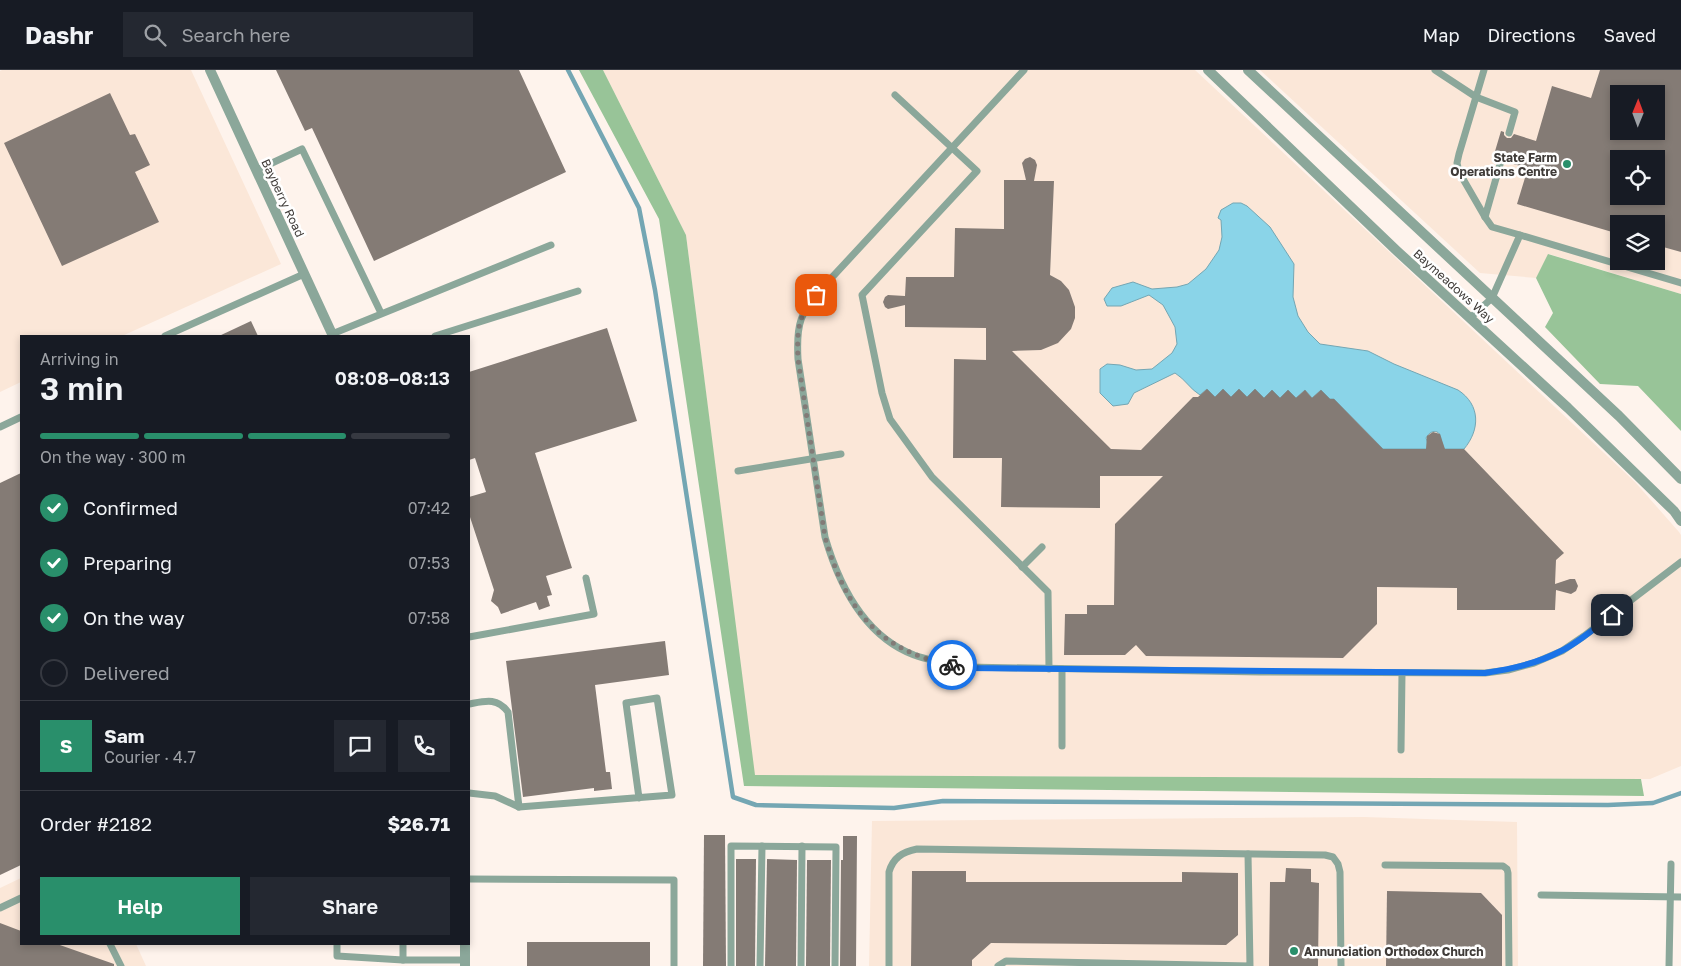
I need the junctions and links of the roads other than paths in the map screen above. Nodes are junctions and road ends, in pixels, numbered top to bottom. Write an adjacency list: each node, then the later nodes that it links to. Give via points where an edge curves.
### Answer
1 (210, 70): 12 (street, Bayberry Road)
2 (1024, 70): 10 (lane)
3 (1208, 70): 21 (street, Baymeadows Way)
4 (1248, 70): 19 (street, Baymeadows Way)
5 (1435, 70): 8 (lane)
6 (1484, 70): 8 (lane)
7 (895, 95): 10 (lane)
8 (1476, 97): 9 (lane, via 1515,112); 13 (lane, via 1457,163)
9 (1510, 133)
10 (951, 147): 28 (lane, via 813,298 800,319 798,359); 34 (lane, via 977,170 862,295 890,419 932,478)
11 (1502, 161): 13 (lane)
12 (257, 170): 16 (street, Bayberry Road); 20 (lane, via 302,149)
13 (1485, 217): 14 (lane, via 1492,227)
14 (1520, 235): 17 (lane); 19 (lane)
15 (551, 245): 20 (lane)
16 (304, 274): 22 (lane); 23 (street, Bayberry Road)
17 (1681, 283)
18 (578, 291): 24 (lane)
19 (1492, 298): 21 (lane); 30 (street, Baymeadows Way, via 1619,416)
20 (381, 312): 23 (lane)
21 (1470, 318): 31 (street, Baymeadows Way)
22 (167, 335)
23 (333, 335)
24 (438, 335)
25 (20, 417): 26 (lane)
26 (0, 427)
27 (841, 454): 28 (lane)
28 (813, 458): 29 (lane); 37 (lane, via 832,562 842,586 872,626 905,650 937,662 966,668)
29 (738, 471)
30 (1681, 479)
31 (1680, 517)
32 (1042, 547): 34 (lane)
33 (1681, 562): 39 (lane, via 1584,636 1562,651 1534,663 1485,673)
34 (1022, 567): 37 (lane, via 1048,592)
35 (586, 578): 36 (lane, via 594,614)
36 (470, 637)
37 (1049, 669): 38 (lane)
38 (1062, 669): 39 (lane); 41 (lane)
39 (1402, 673): 42 (lane)
40 (470, 704): 45 (lane, via 488,700 503,705 508,712)
41 (1062, 746)
42 (1400, 750)
43 (470, 794): 45 (lane, via 495,796)
44 (638, 798): 44 (lane, via 626,703 657,698 672,795); 45 (lane)
45 (519, 807)
46 (762, 846): 47 (lane); 66 (lane, via 731,846); 67 (lane)
47 (802, 846): 68 (lane); 69 (lane, via 836,847)
48 (1248, 854): 63 (lane, via 1250,966); 70 (lane, via 917,849 907,852 899,855 889,872); 72 (lane, via 1325,855 1338,864)
49 (1671, 864): 53 (lane)
50 (1385, 865): 73 (lane, via 1503,866 1507,869)
51 (470, 879): 65 (lane, via 674,880)
52 (1541, 895): 53 (lane)
53 (1669, 896): 54 (lane); 74 (lane)
54 (1681, 896)
55 (20, 898): 56 (lane)
56 (0, 908)
57 (110, 945): 64 (lane)
58 (337, 945): 61 (lane, via 337,956)
59 (403, 945): 61 (lane)
60 (465, 945): 62 (street)
61 (403, 960): 62 (lane)
62 (465, 963)
63 (1039, 964): 71 (lane, via 1006,961)
64 (121, 966)
65 (674, 966)
66 (731, 966)
67 (760, 966)
68 (801, 966)
69 (836, 966)
70 (889, 966)
71 (998, 966)
72 (1341, 966)
73 (1509, 966)
74 (1669, 966)

